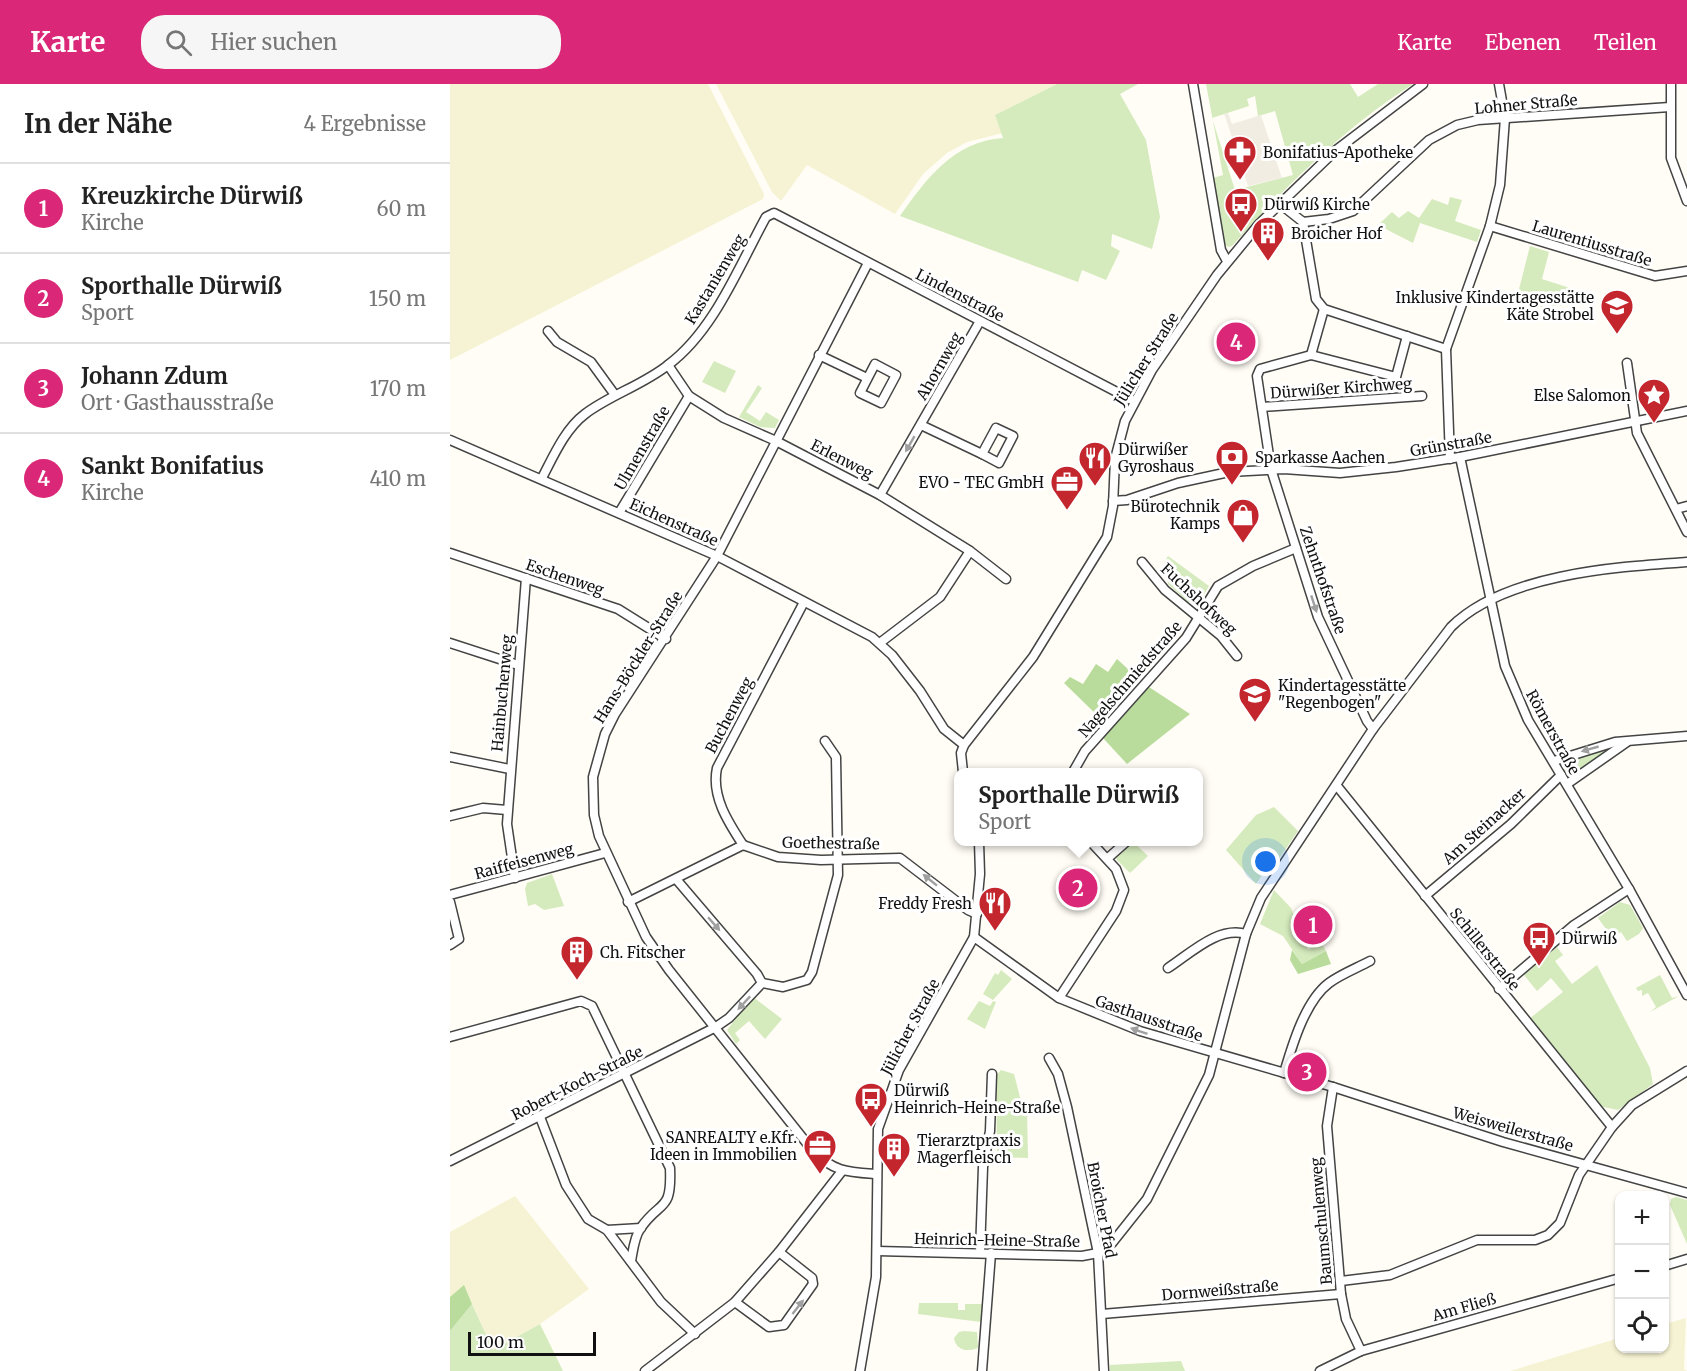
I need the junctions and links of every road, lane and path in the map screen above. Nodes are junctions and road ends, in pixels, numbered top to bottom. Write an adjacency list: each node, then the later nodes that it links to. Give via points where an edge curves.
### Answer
1 (1193, 84): 12 (street, via 1221,250)
2 (1423, 84): 8 (street, Jülicher Straße, via 1366,124)
3 (1499, 84): 6 (street)
4 (1671, 84): 5 (street)
5 (1670, 107): 6 (street, Lohner Straße); 7 (street, via 1671,158)
6 (1505, 118): 10 (street, Lohner Straße, via 1456,125 1429,140 1353,211); 11 (street, via 1500,185)
7 (1687, 201)
8 (1280, 203): 10 (street); 12 (street, Jülicher Straße)
9 (774, 213): 13 (street, Lindenstraße); 23 (street, Kastanienweg, via 766,217 709,321)
10 (1303, 222): 15 (street, via 1316,299)
11 (1490, 226): 14 (street, Laurentiusstraße, via 1655,276); 19 (street)
12 (1227, 261): 28 (street, Jülicher Straße)
13 (868, 263): 16 (street, Lindenstraße); 20 (street, Hans-Böckler-Straße)
14 (1687, 271)
15 (1324, 309): 18 (street); 21 (street)
16 (980, 321): 28 (street, Lindenstraße); 32 (street, Ahornweg)
17 (548, 331): 25 (street, via 557,342 591,363)
18 (1407, 336): 19 (street); 21 (street, Dürwißer Kirchweg, via 1396,377)
19 (1446, 349): 37 (street)
20 (819, 355): 24 (street); 34 (street, Hans-Böckler-Straße)
21 (1311, 355): 29 (street, Dürwißer Kirchweg, via 1260,369 1257,376)
22 (1627, 363): 31 (street)
23 (668, 365): 25 (street, Kastanienweg); 26 (street, Erlenweg)
24 (867, 378): 24 (street, via 860,393 881,404 896,375 875,364)
25 (615, 395): 39 (street, Kastanienweg, via 583,415 562,440)
26 (689, 396): 34 (street, Erlenweg, via 724,418); 44 (street, Ulmenstraße)
27 (1422, 396): 29 (street, Dürwißer Kirchweg)
28 (1134, 400): 41 (street, Jülicher Straße, via 1114,459)
29 (1262, 407): 38 (street, Dürwißer Kirchweg)
30 (1687, 411): 31 (street, Grünstraße)
31 (1635, 423): 36 (street, Grünstraße); 43 (street)
32 (921, 425): 35 (street); 40 (street, Ahornweg, one-way to 40)
33 (450, 440): 39 (street, Eichenstraße)
34 (776, 441): 40 (street, Erlenweg); 49 (street, Hans-Böckler-Straße)
35 (982, 454)
36 (1460, 457): 37 (street, Grünstraße); 54 (street, Römerstraße)
37 (1450, 459): 38 (street, Grünstraße, via 1340,473)
38 (1271, 469): 41 (street, Grünstraße, via 1207,476 1126,501); 46 (street, Zehnthofstraße)
39 (542, 478): 44 (street, Eichenstraße)
40 (880, 495): 47 (street, Erlenweg)
41 (1113, 501): 66 (street, Jülicher Straße, via 1109,532 1099,552 1033,657)
42 (1687, 506): 43 (street)
43 (1676, 509): 45 (street)
44 (619, 513): 49 (street, Eichenstraße)
45 (1687, 531)
46 (1296, 548): 56 (street, Nagelschmiedstraße, via 1218,586); 62 (street, Zehnthofstraße, one-way to 62, via 1318,617)
47 (970, 551): 53 (street, Erlenweg); 58 (street, via 940,597)
48 (450, 553): 52 (street, Eschenweg)
49 (717, 556): 55 (street, Eichenstraße); 57 (street, Hans-Böckler-Straße)
50 (1142, 562): 56 (street, Fuchshofweg, via 1165,590)
51 (1687, 562): 54 (street, Heinrich-Heine-Straße, via 1563,576)
52 (526, 578): 57 (street, Eschenweg, via 618,609); 61 (street, Hainbuchenweg)
53 (1006, 579)
54 (1490, 598): 62 (street, Heinrich-Heine-Straße, via 1452,627); 68 (street, Römerstraße, via 1516,696)
55 (804, 602): 58 (street, Eichenstraße); 77 (street, Buchenweg, via 717,768 718,800)
56 (1199, 618): 60 (street, Fuchshofweg); 70 (street, Nagelschmiedstraße, via 1186,638 1085,751)
57 (666, 639): 81 (street, Hans-Böckler-Straße, via 615,714 597,758 593,806)
58 (881, 642): 66 (street, Eichenstraße, via 944,729)
59 (450, 643): 61 (street)
60 (1237, 656)
61 (518, 665): 71 (street, Hainbuchenweg)
62 (1373, 729): 74 (street, Heinrich-Heine-Straße)
63 (1687, 736): 65 (street)
64 (825, 741): 83 (street, via 836,757)
65 (1628, 742): 68 (street, one-way to 68); 73 (street)
66 (964, 745): 69 (street)
67 (450, 757): 71 (street)
68 (1554, 761): 72 (street, Römerstraße)
69 (963, 768)
70 (1075, 768)
71 (510, 769): 75 (street, Hainbuchenweg)
72 (1561, 775): 73 (street, Römerstraße); 88 (street, Am Steinacker)
73 (1567, 784): 86 (street, Römerstraße)
74 (1337, 786): 88 (street, Schillerstraße); 92 (street, Heinrich-Heine-Straße, via 1261,898)
75 (507, 810): 76 (street, via 483,808); 84 (street, Hainbuchenweg)
76 (450, 816)
77 (743, 844): 83 (street, Goethestraße, via 778,857); 85 (street)
78 (980, 846): 91 (street, Jülicher Straße)
79 (1095, 846): 82 (street)
80 (1122, 846): 82 (street)
81 (605, 853): 84 (street, Raiffeisenweg); 90 (street, Hans-Böckler-Straße)
82 (1108, 858): 100 (street, via 1122,880 1121,901)
83 (838, 860): 91 (street, Goethestraße, one-way to 83, via 900,858); 97 (street, via 836,892 812,972 807,980 792,986)
84 (515, 878): 87 (street, Raiffeisenweg)
85 (676, 879): 90 (street); 97 (street, one-way to 97)
86 (1629, 889): 98 (street, via 1574,925); 99 (street, Römerstraße)
87 (450, 895)
88 (1425, 896): 98 (street, Schillerstraße)
89 (450, 902): 94 (street, via 459,939)
90 (628, 902): 101 (street, Hans-Böckler-Straße, via 669,970)
91 (977, 914): 93 (street, Jülicher Straße)
92 (1246, 934): 96 (street, via 1233,930 1221,933); 103 (street, Heinrich-Heine-Straße)
93 (974, 937): 100 (street, Gasthausstraße); 115 (street, Jülicher Straße, via 896,1079 878,1129)
94 (450, 945)
95 (1370, 961): 107 (street, via 1329,982 1321,991 1296,1032)
96 (1168, 968)
97 (762, 983): 101 (street, one-way to 101)
98 (1499, 989): 111 (street, Schillerstraße)
99 (1687, 995)
100 (1059, 998): 103 (street, Gasthausstraße, one-way to 100, via 1140,1031)
101 (716, 1027): 108 (street, Robert-Koch-Straße); 114 (street, Hans-Böckler-Straße, via 813,1151)
102 (450, 1037): 108 (street, via 587,1002)
103 (1215, 1054): 107 (street, Gasthausstraße); 123 (street, Heinrich-Heine-Straße, via 1209,1075 1147,1199 1129,1225)
104 (1049, 1058): 123 (street, Broicher Pfad, via 1067,1107)
105 (1687, 1071): 111 (street, via 1632,1105)
106 (992, 1074): 121 (street)
107 (1284, 1074): 109 (street, Gasthausstraße)
108 (625, 1075): 110 (street, Robert-Koch-Straße); 117 (street, via 670,1168 671,1192)
109 (1333, 1087): 113 (street, Weisweilerstraße, via 1503,1142); 128 (street, Baumschulenweg, via 1327,1126)
110 (540, 1118): 112 (street, Robert-Koch-Straße); 118 (street, via 566,1185 588,1219)
111 (1612, 1126): 113 (street)
112 (450, 1161)
113 (1586, 1163): 116 (street, Weisweilerstraße); 128 (street, via 1560,1223 1548,1235 1535,1240 1477,1240 1390,1275)
114 (842, 1171): 115 (street, Hans-Böckler-Straße); 120 (street)
115 (876, 1174): 119 (street, Jülicher Straße)
116 (1687, 1193)
117 (641, 1228): 118 (street); 125 (street)
118 (607, 1230): 125 (street)
119 (877, 1251): 121 (street, Heinrich-Heine-Straße); 135 (street, Jülicher Straße, via 874,1295)
120 (779, 1252): 130 (street); 130 (street, one-way to 120, via 769,1327 784,1324 813,1284 812,1278)
121 (980, 1253): 122 (street, Heinrich-Heine-Straße)
122 (991, 1253): 123 (street, Heinrich-Heine-Straße); 136 (street)
123 (1098, 1253): 131 (street, Broicher Pfad)
124 (1687, 1259): 126 (street)
125 (631, 1261): 132 (street, via 661,1302)
126 (1669, 1265)
127 (1615, 1279): 133 (street, Am Fließ)
128 (1341, 1281): 129 (street, Baumschulenweg)
129 (1341, 1294): 131 (street, Dornweißstraße); 133 (street, Baumschulenweg, via 1346,1319)
130 (735, 1302): 132 (street)
131 (1102, 1314): 137 (street, Broicher Pfad)
132 (695, 1334): 134 (street)
133 (1361, 1351): 138 (street, Am Fließ)
134 (645, 1371)
135 (860, 1371)
136 (982, 1371)
137 (1104, 1371)
138 (1320, 1371)

